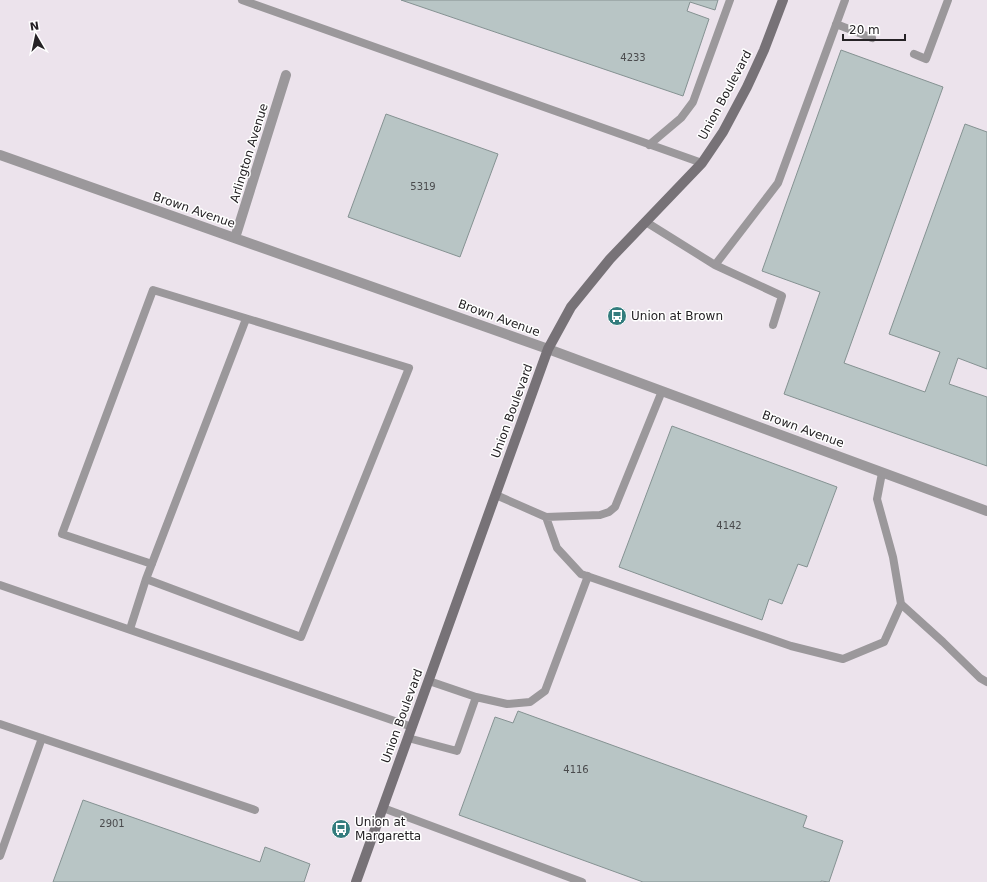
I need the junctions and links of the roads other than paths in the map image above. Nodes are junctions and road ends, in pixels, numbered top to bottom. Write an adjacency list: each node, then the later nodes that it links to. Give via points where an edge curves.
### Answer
1 (242, 0): 10 (lane)
2 (730, 0): 10 (lane, via 693,102 681,118)
3 (783, 0): 12 (main road, Union Boulevard, via 747,87 723,132)
4 (845, 0): 6 (lane)
5 (948, 0): 8 (lane, via 926,59)
6 (836, 24): 7 (lane); 15 (lane, via 778,182)
7 (872, 38)
8 (914, 54)
9 (286, 75): 14 (street, Arlington Avenue)
10 (649, 145): 12 (lane)
11 (0, 155): 14 (street, Brown Avenue)
12 (702, 163): 13 (main road, Union Boulevard)
13 (646, 222): 15 (lane); 18 (main road, Union Boulevard, via 610,259 571,307)
14 (235, 238): 18 (street, Brown Avenue)
15 (715, 265): 17 (lane, via 782,296)
16 (246, 319): 24 (lane); 24 (lane, via 153,290 62,534); 26 (lane, via 410,368 301,637)
17 (773, 325)
18 (548, 349): 19 (street, Brown Avenue); 21 (main road, Union Boulevard)
19 (662, 391): 20 (street, Brown Avenue); 23 (lane, via 615,507 600,515)
20 (882, 472): 22 (street, Brown Avenue); 28 (lane, via 877,499 894,557)
21 (496, 495): 23 (lane); 30 (main road, Union Boulevard)
22 (987, 511)
23 (546, 517): 25 (lane, via 557,548 581,574)
24 (152, 564): 26 (lane)
25 (588, 576): 28 (lane, via 791,646 843,659 884,642); 32 (lane, via 545,691 530,702 506,704)
26 (146, 579): 29 (lane)
27 (0, 585): 29 (lane)
28 (901, 604): 31 (lane)
29 (130, 629): 34 (lane)
30 (429, 681): 32 (lane); 34 (main road, Union Boulevard)
31 (987, 682)
32 (476, 698): 36 (lane, via 457,751)
33 (0, 724): 35 (lane)
34 (412, 727): 36 (main road, Union Boulevard)
35 (42, 738): 38 (lane); 39 (lane)
36 (408, 738): 37 (main road, Union Boulevard)
37 (383, 808): 40 (main road, Union Boulevard); 41 (lane)
38 (255, 810)
39 (0, 856)
40 (356, 882)
41 (582, 882)

